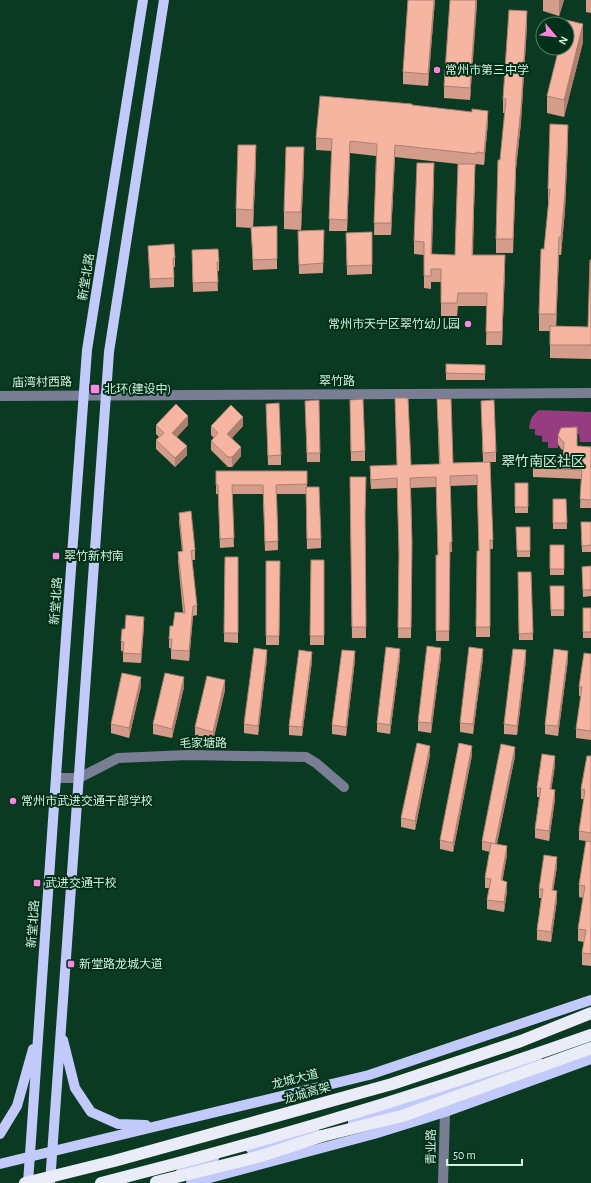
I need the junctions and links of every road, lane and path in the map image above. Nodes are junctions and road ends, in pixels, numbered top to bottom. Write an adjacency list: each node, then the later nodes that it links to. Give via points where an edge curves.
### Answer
1 (143, 0): 4 (main road, 新堂北路, via 87,350)
2 (164, 0): 5 (main road, via 109,352)
3 (591, 393): 5 (street, 翠竹路)
4 (84, 395): 5 (street, 翠竹路); 6 (street, 庙湾村西路); 7 (main road, 新堂北路)
5 (106, 395): 8 (main road)
6 (0, 396)
7 (56, 778): 8 (street, 毛家塘路); 12 (main road, 新堂北路)
8 (79, 778): 9 (street, 毛家塘路, via 118,758 188,755 306,757); 13 (main road)
9 (344, 787)
10 (591, 1000): 20 (main road, 龙城大道, via 369,1075)
11 (591, 1013): 25 (highway, 龙城高架, bridge, via 392,1084 137,1155)
12 (39, 1028): 21 (main road, via 17,1106); 23 (main road, 新堂北路)
13 (61, 1030): 20 (main road, via 75,1088 91,1112 118,1124); 22 (main road)
14 (591, 1035): 28 (highway, via 398,1101)
15 (591, 1040): 18 (main road)
16 (591, 1048): 29 (highway, bridge, via 402,1116)
17 (591, 1058): 18 (main road); 19 (main road)
18 (529, 1063): 29 (main road, via 398,1110 211,1159)
19 (445, 1112): 30 (main road, via 374,1134); 31 (street, 青业路)
20 (158, 1126): 22 (main road, 龙城大道)
21 (0, 1134)
22 (52, 1152): 23 (main road, 龙城大道); 27 (main road)
23 (30, 1156): 24 (main road, 龙城大道); 26 (main road, 新堂北路)
24 (0, 1164)
25 (24, 1183)
26 (28, 1183)
27 (50, 1183)
28 (101, 1183)
29 (154, 1183)
30 (191, 1183)
31 (443, 1183)

